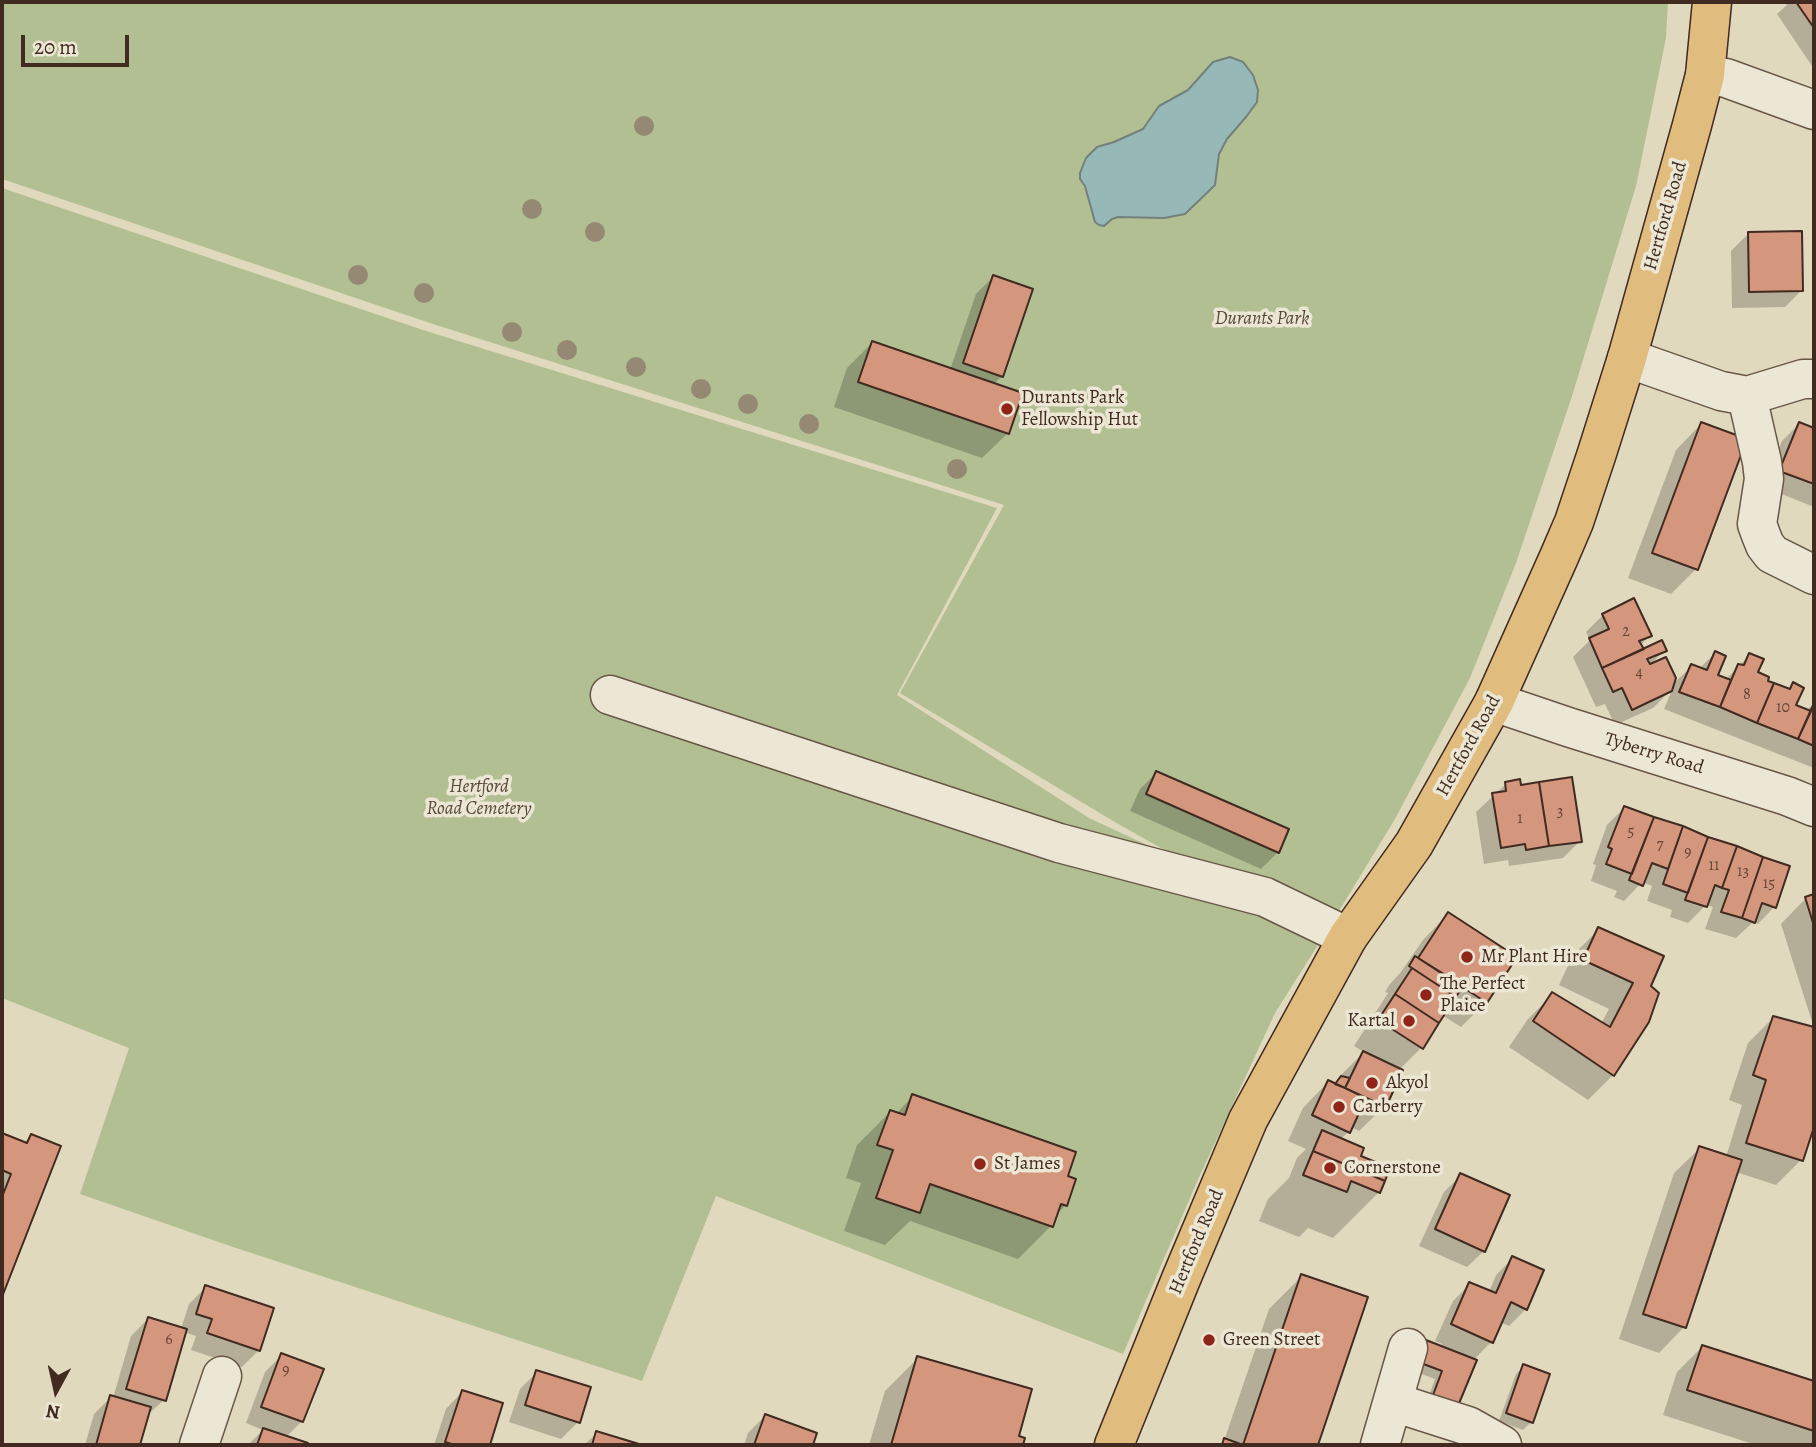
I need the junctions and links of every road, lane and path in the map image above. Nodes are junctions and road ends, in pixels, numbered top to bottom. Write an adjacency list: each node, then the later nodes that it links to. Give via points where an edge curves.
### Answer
1 (1712, 2): 2 (main road, Hertford Road)
2 (1705, 75): 3 (street, via 1726,78); 4 (main road, Hertford Road)
3 (1814, 110)
4 (1627, 358): 6 (street); 9 (main road, Hertford Road, via 1574,522)
5 (1814, 379): 6 (street)
6 (1747, 396): 7 (street, via 1764,479 1757,524 1761,535 1772,554)
7 (1814, 575)
8 (610, 695): 11 (street, via 1059,843 1265,897)
9 (1494, 702): 10 (street, Tyberry Road); 11 (main road, Hertford Road, via 1414,844)
10 (1814, 807)
11 (1349, 937): 16 (main road, Hertford Road, via 1248,1119)
12 (1408, 1348): 14 (street)
13 (222, 1376): 15 (street)
14 (1393, 1402): 17 (street); 18 (street, via 1468,1426)
15 (199, 1445)
16 (1114, 1445)
17 (1380, 1445)
18 (1502, 1445)

